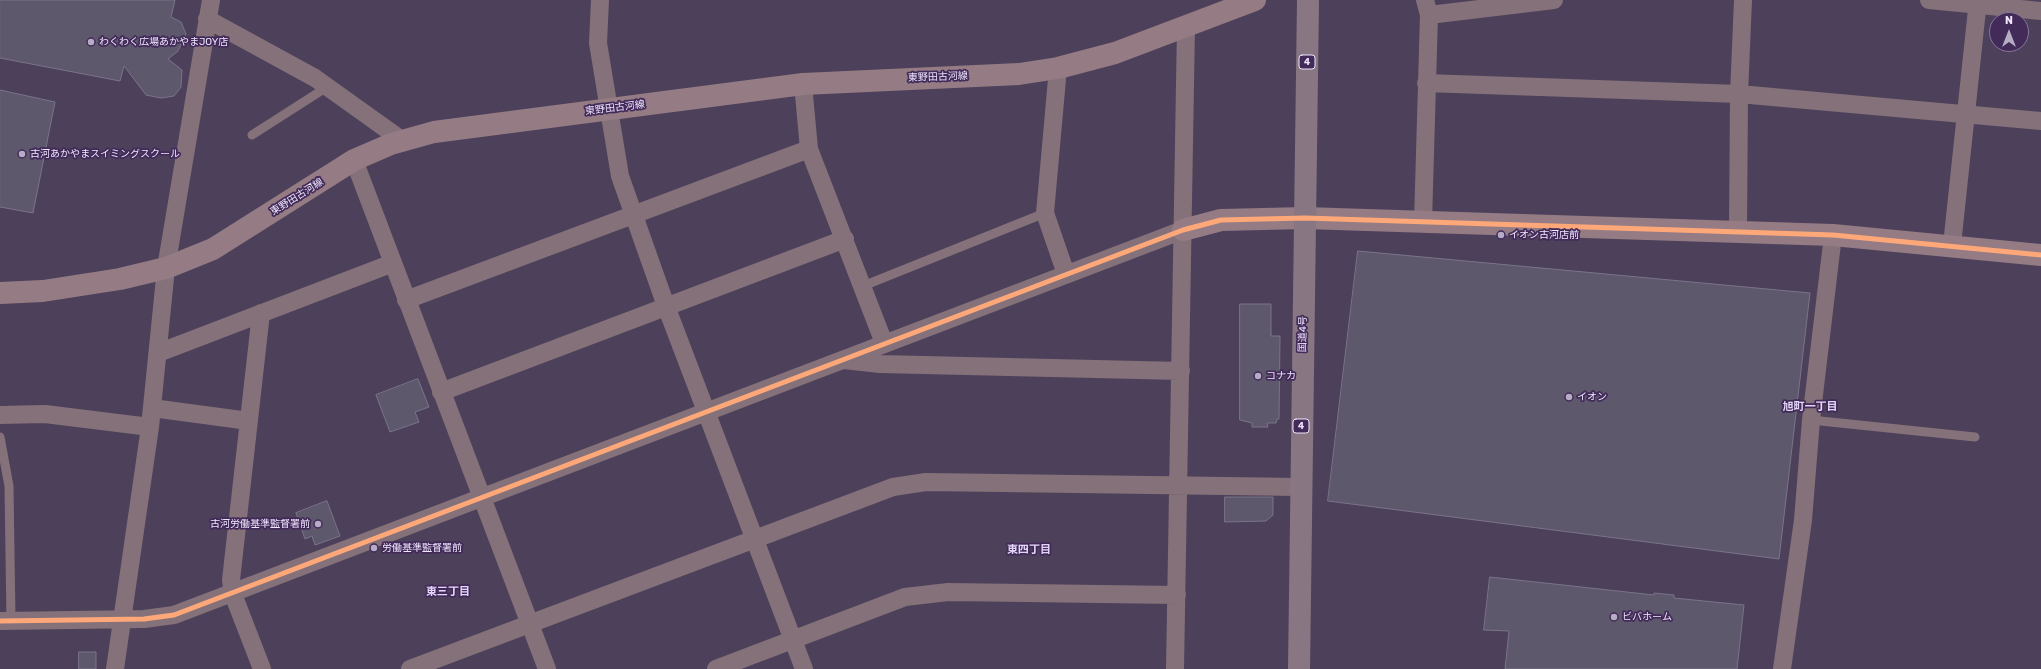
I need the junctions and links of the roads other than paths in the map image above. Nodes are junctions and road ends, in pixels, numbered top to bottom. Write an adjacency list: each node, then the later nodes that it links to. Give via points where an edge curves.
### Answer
1 (210, 0): 12 (street)
2 (600, 0): 19 (street, via 598,43)
3 (1255, 0): 9 (main road, 東野田古河線)
4 (1308, 0): 28 (highway, 国道4号 / 4)
5 (1554, 0): 10 (street)
6 (1743, 0): 18 (street)
7 (1929, 0): 8 (street)
8 (1978, 2): 11 (street); 20 (street)
9 (1231, 4): 13 (main road, 東野田古河線)
10 (1427, 8): 15 (street)
11 (2041, 11)
12 (207, 19): 17 (street); 37 (street)
13 (1186, 26): 14 (main road, 東野田古河線, via 1115,53); 30 (street)
14 (1058, 68): 16 (main road, 東野田古河線, via 1019,74); 26 (street)
15 (1426, 83): 18 (street); 29 (street)
16 (803, 84): 19 (main road, 東野田古河線); 24 (street)
17 (327, 87): 22 (lane); 23 (street)
18 (1739, 94): 20 (street); 31 (street)
19 (609, 108): 23 (main road, 東野田古河線, via 434,132); 27 (street, via 620,176)
20 (1964, 114): 21 (street); 34 (street)
21 (2041, 121)
22 (252, 135)
23 (402, 141): 25 (main road, 東野田古河線)
24 (809, 149): 27 (street); 33 (street)
25 (354, 160): 36 (street); 37 (main road, 東野田古河線, via 213,249)
26 (1044, 213): 38 (street); 39 (lane)
27 (634, 214): 41 (street); 42 (street)
28 (1304, 218): 29 (main road); 30 (main road, via 1221,220); 58 (highway, 国道4号 / 4)
29 (1423, 222): 31 (main road)
30 (1183, 230): 38 (street); 47 (street)
31 (1738, 231): 32 (main road)
32 (1833, 234): 34 (main road); 52 (street)
33 (845, 239): 39 (street); 42 (street)
34 (1952, 245): 35 (main road)
35 (2041, 255)
36 (393, 264): 41 (street); 43 (street)
37 (166, 268): 40 (main road, 東野田古河線, via 92,284 43,291); 45 (street)
38 (1066, 274): 44 (street)
39 (863, 286): 44 (street)
40 (0, 293)
41 (406, 300): 48 (street)
42 (666, 306): 48 (street); 50 (street)
43 (261, 313): 45 (street); 53 (street)
44 (884, 343): 46 (street)
45 (158, 353): 49 (street)
46 (841, 360): 47 (street, via 880,364); 50 (street)
47 (1181, 371): 57 (street)
48 (441, 392): 59 (street)
49 (152, 408): 53 (street); 54 (street)
50 (707, 411): 59 (street); 60 (street)
51 (0, 415): 54 (street, via 45,414)
52 (1811, 420): 56 (lane); 75 (street, via 1802,520)
53 (249, 421): 61 (street, via 231,580)
54 (150, 427): 63 (street)
55 (0, 437): 64 (lane, via 9,486)
56 (1975, 437)
57 (1178, 485): 58 (street); 60 (street, via 926,482 908,484 893,487); 62 (street)
58 (1300, 487): 74 (highway, 国道4号 / 4)
59 (481, 497): 61 (street); 65 (street)
60 (755, 538): 65 (street); 66 (street)
61 (233, 594): 63 (street, via 167,617); 68 (street)
62 (1177, 596): 66 (street, via 948,592 926,594 905,597); 73 (street)
63 (122, 620): 64 (street); 67 (street)
64 (5, 621)
65 (528, 624): 69 (street); 70 (street)
66 (793, 640): 71 (street); 72 (street)
67 (115, 669)
68 (262, 669)
69 (410, 669)
70 (547, 669)
71 (716, 669)
72 (804, 669)
73 (1176, 669)
74 (1299, 669)
75 (1782, 669)

